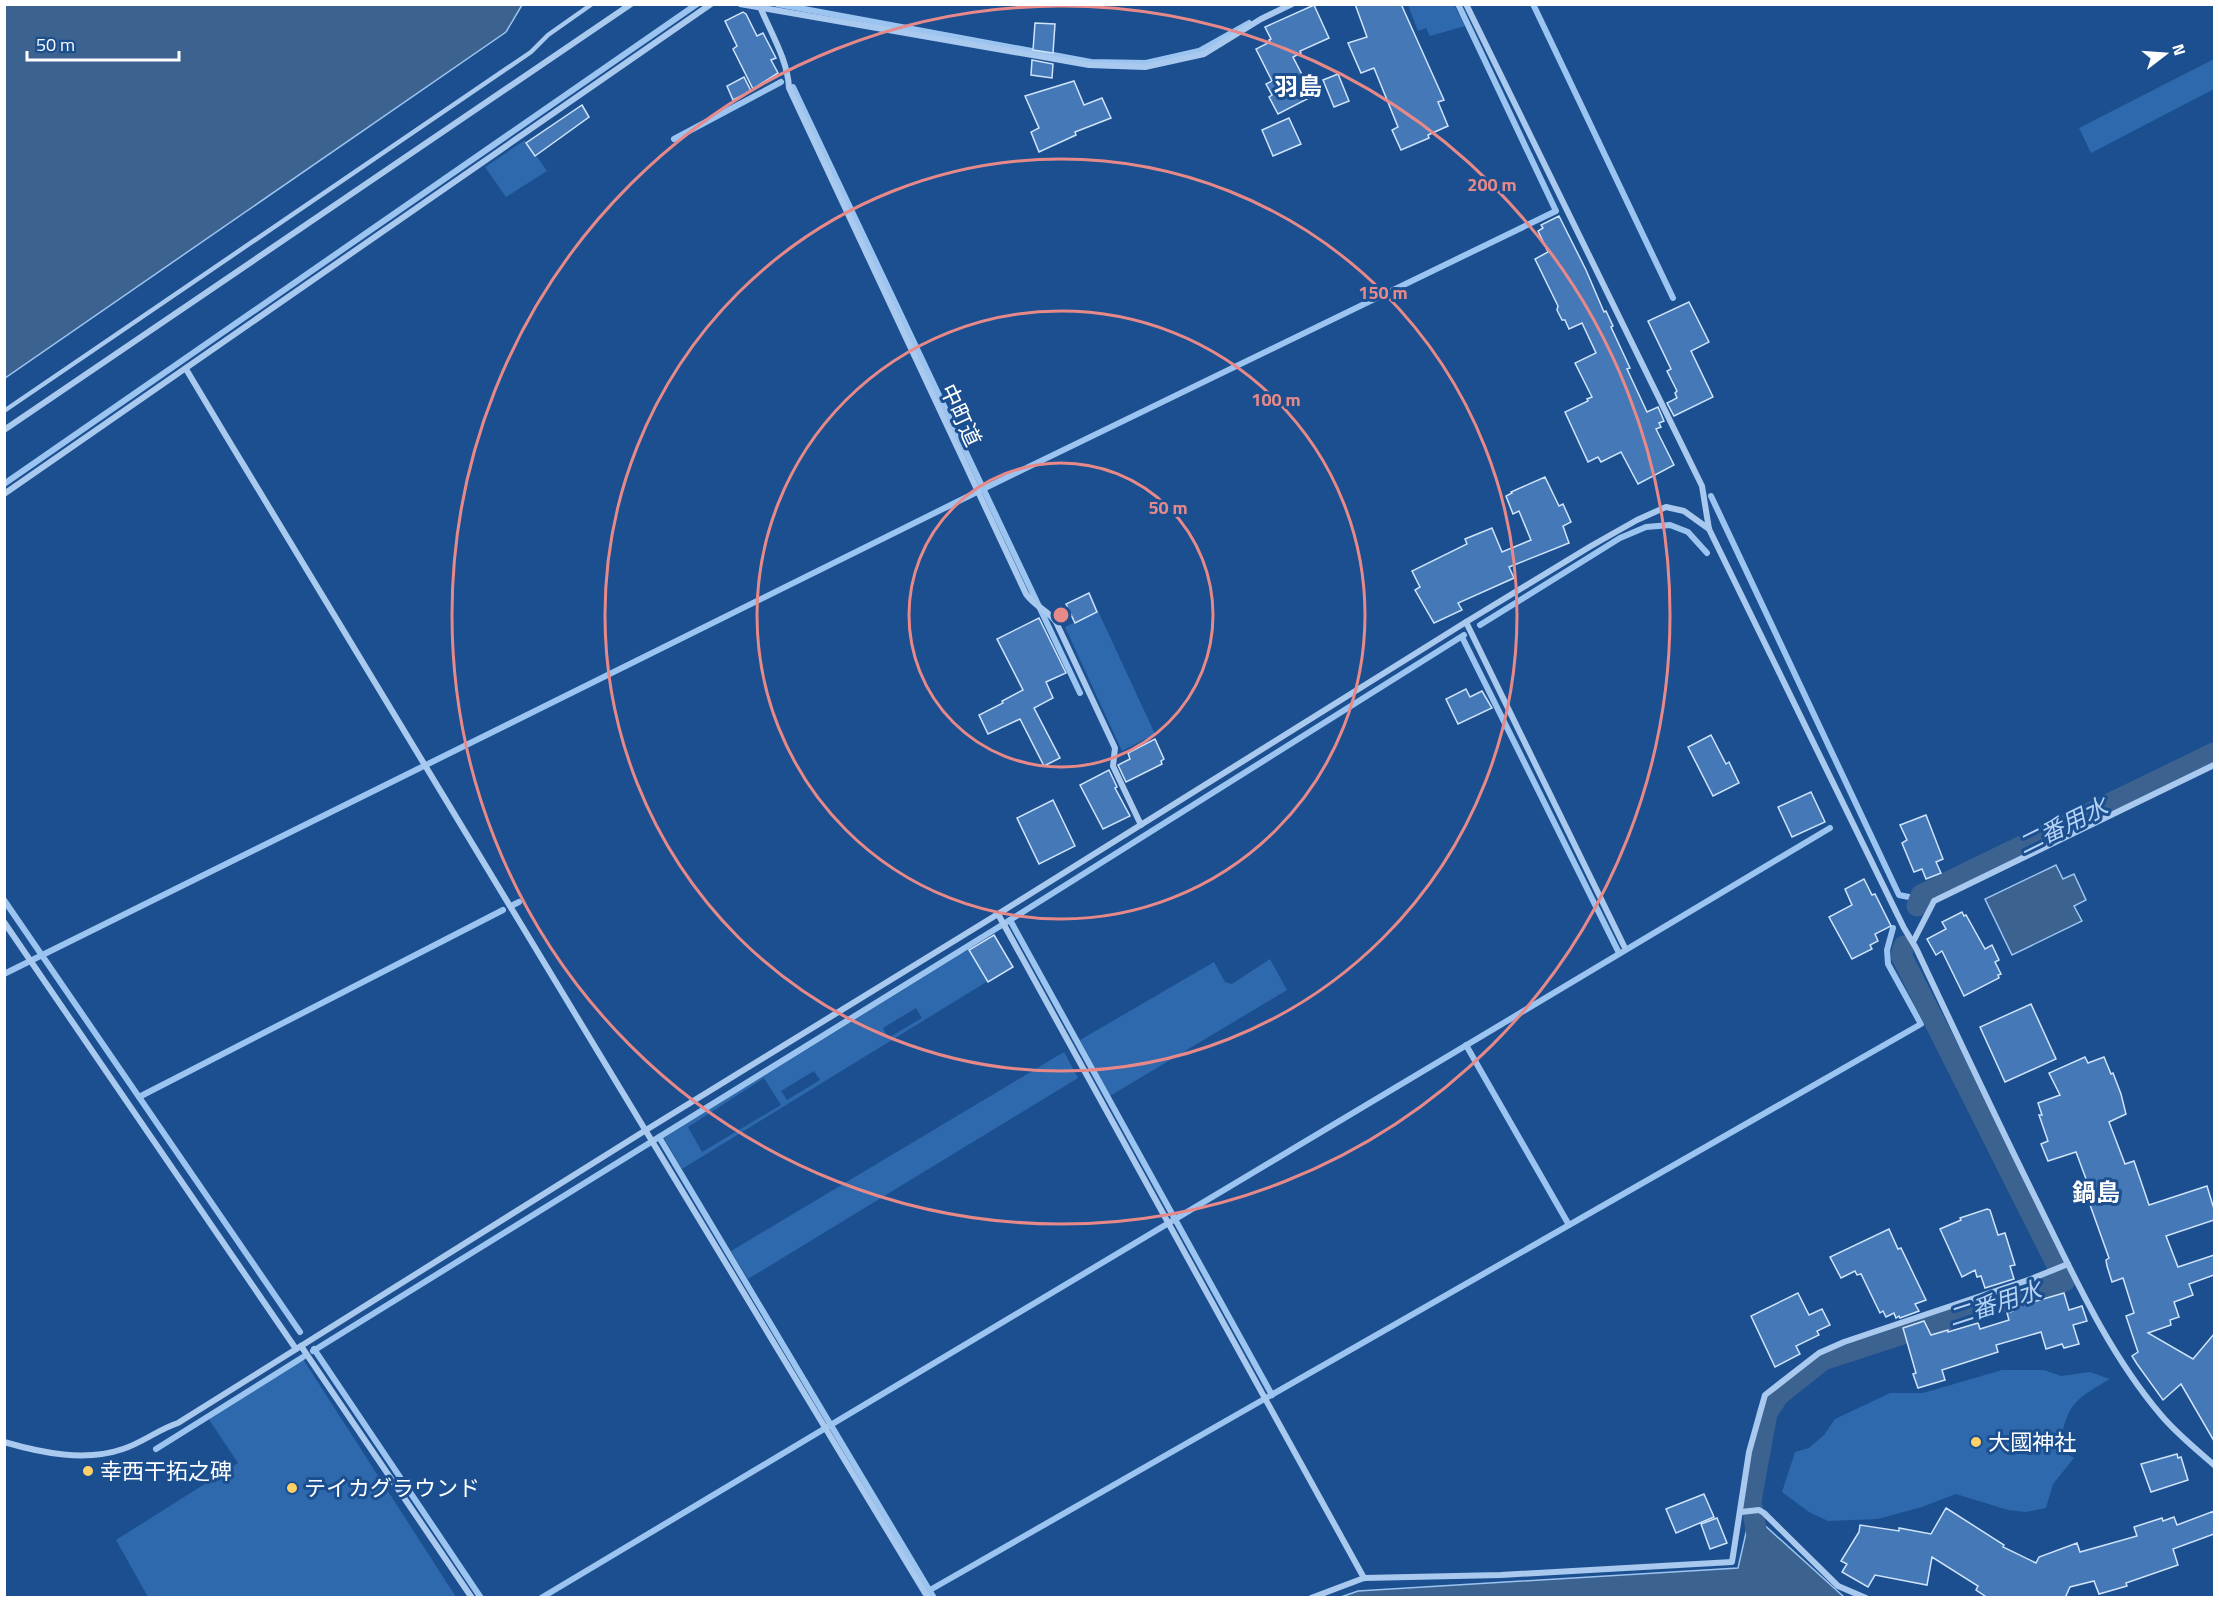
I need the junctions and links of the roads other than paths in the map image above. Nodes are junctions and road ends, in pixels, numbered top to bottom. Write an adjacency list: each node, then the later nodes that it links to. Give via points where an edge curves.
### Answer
1 (592, 4): 9 (lane, via 531,52)
2 (631, 4): 10 (street)
3 (711, 4): 8 (street)
4 (740, 4): 7 (street)
5 (1292, 4): 7 (street, via 1204,54 1145,67 1089,66)
6 (1466, 4): 12 (street, via 1702,486)
7 (761, 9): 15 (street, 中町道, via 789,77 789,88 979,497 1026,594 1056,622 1115,748 1113,766)
8 (186, 369): 11 (street); 20 (street)
9 (4, 411)
10 (4, 430)
11 (4, 494)
12 (1709, 529): 13 (street, via 1684,512 1666,507 1609,535); 18 (street)
13 (1466, 622): 15 (street); 19 (street)
14 (2214, 765): 18 (street, via 1934,900)
15 (1141, 825): 16 (street)
16 (998, 914): 20 (street); 26 (street)
17 (4, 922): 22 (street)
18 (1913, 942): 21 (street)
19 (1624, 946)
20 (646, 1130): 22 (street); 28 (street)
21 (2068, 1264): 24 (street, via 2113,1348 2139,1387 2175,1430); 25 (street, via 1844,1342 1790,1374 1765,1395 1749,1452)
22 (298, 1347): 23 (street, via 178,1423 124,1449 101,1455 62,1455); 27 (street)
23 (4, 1442)
24 (2214, 1465)
25 (1744, 1511): 26 (street, via 1732,1562); 30 (street, via 1759,1510 1838,1586)
26 (1364, 1578): 29 (street)
27 (472, 1598)
28 (928, 1598)
29 (1311, 1598)
30 (1866, 1598)

